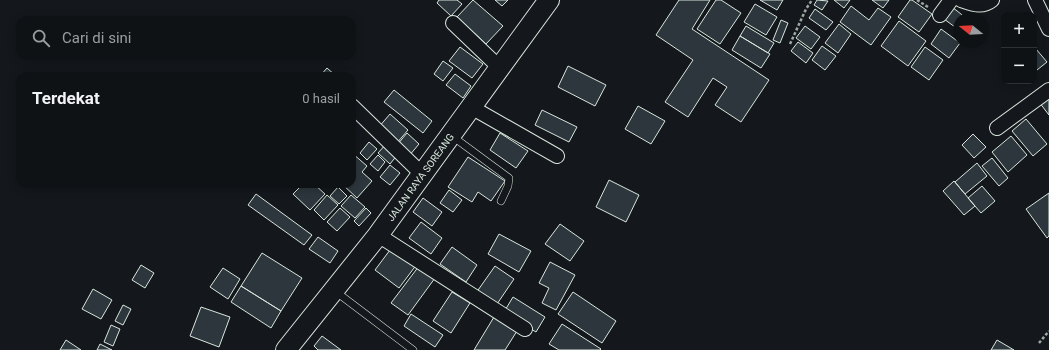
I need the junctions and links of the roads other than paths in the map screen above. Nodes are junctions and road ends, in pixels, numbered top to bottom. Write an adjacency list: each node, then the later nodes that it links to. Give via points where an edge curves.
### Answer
1 (549, 0): 9 (main road, JALAN RAYA SOREANG)
2 (951, 0): 6 (street)
3 (961, 0): 4 (street, via 979,6)
4 (992, 0)
5 (1035, 0): 8 (street)
6 (940, 14)
7 (452, 23): 9 (street)
8 (1049, 29)
9 (500, 68): 11 (main road, JALAN RAYA SOREANG)
10 (1049, 90): 13 (street)
11 (471, 107): 14 (main road, JALAN RAYA SOREANG); 15 (street)
12 (356, 110): 16 (street)
13 (997, 128)
14 (451, 135): 16 (main road, JALAN RAYA SOREANG); 17 (lane, via 509,178)
15 (557, 156)
16 (422, 174): 18 (main road, JALAN RAYA SOREANG)
17 (501, 201)
18 (378, 235): 19 (main road, JALAN RAYA SOREANG); 20 (street)
19 (334, 290): 21 (main road, JALAN RAYA SOREANG); 22 (lane)
20 (525, 329)
21 (286, 350)
22 (413, 350)

